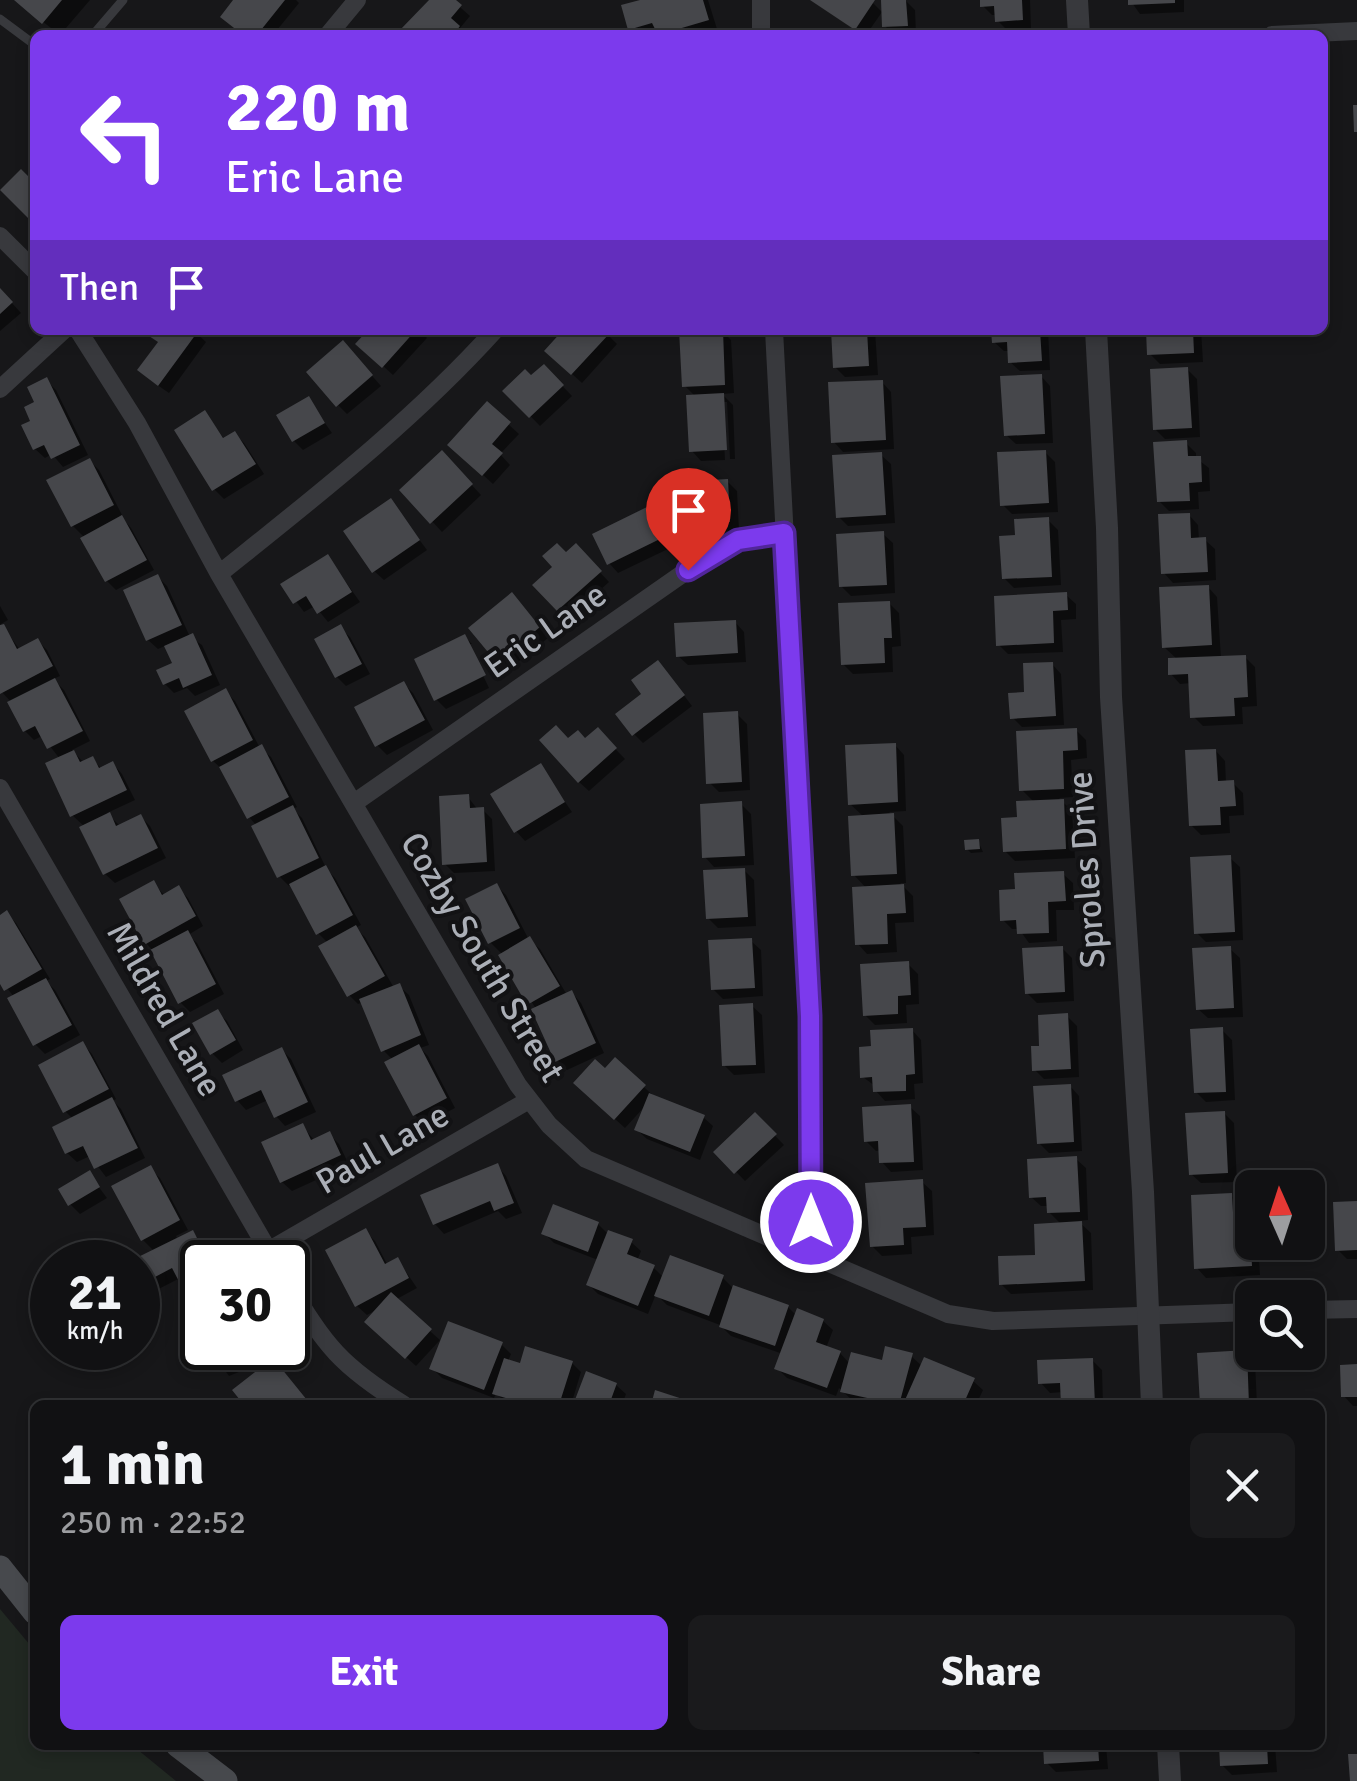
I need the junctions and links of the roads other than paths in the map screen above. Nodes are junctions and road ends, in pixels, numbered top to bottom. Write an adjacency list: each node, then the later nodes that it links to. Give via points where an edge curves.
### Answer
1 (123, 0): 6 (lane)
2 (357, 0): 7 (street)
3 (761, 0): 8 (street)
4 (1078, 0): 9 (street)
5 (0, 19): 12 (lane)
6 (96, 30)
7 (332, 30)
8 (761, 30)
9 (1079, 30)
10 (1357, 32): 11 (street)
11 (1328, 33)
12 (30, 41)
13 (0, 236): 14 (street)
14 (30, 265)
15 (58, 335): 20 (street)
16 (81, 335): 22 (street, Cozby South Street)
17 (491, 335): 22 (street, via 355,464)
18 (774, 335): 21 (street)
19 (1096, 335): 32 (street, Sproles Drive)
20 (0, 388)
21 (784, 533): 24 (street, Eric Lane, via 718,549); 28 (street, via 810,1016)
22 (219, 574): 24 (street, Cozby South Street)
23 (0, 788): 26 (street, Mildred Lane)
24 (354, 804): 25 (street, Cozby South Street)
25 (529, 1100): 27 (street, Paul Lane); 28 (street, Cozby South Street, via 586,1160)
26 (262, 1240)
27 (300, 1240)
28 (812, 1256): 32 (street, Cozby South Street, via 948,1314 993,1321)
29 (1357, 1309): 30 (street)
30 (1325, 1310)
31 (1235, 1313): 32 (street, Cozby South Street)
32 (1148, 1316): 35 (street, Sproles Drive)
33 (310, 1319): 34 (street, via 340,1360)
34 (397, 1400)
35 (1152, 1400)
36 (0, 1568): 37 (main road)
37 (30, 1606)
38 (184, 1750): 40 (main road)
39 (1168, 1750): 41 (street)
40 (218, 1779)
41 (1170, 1781)

